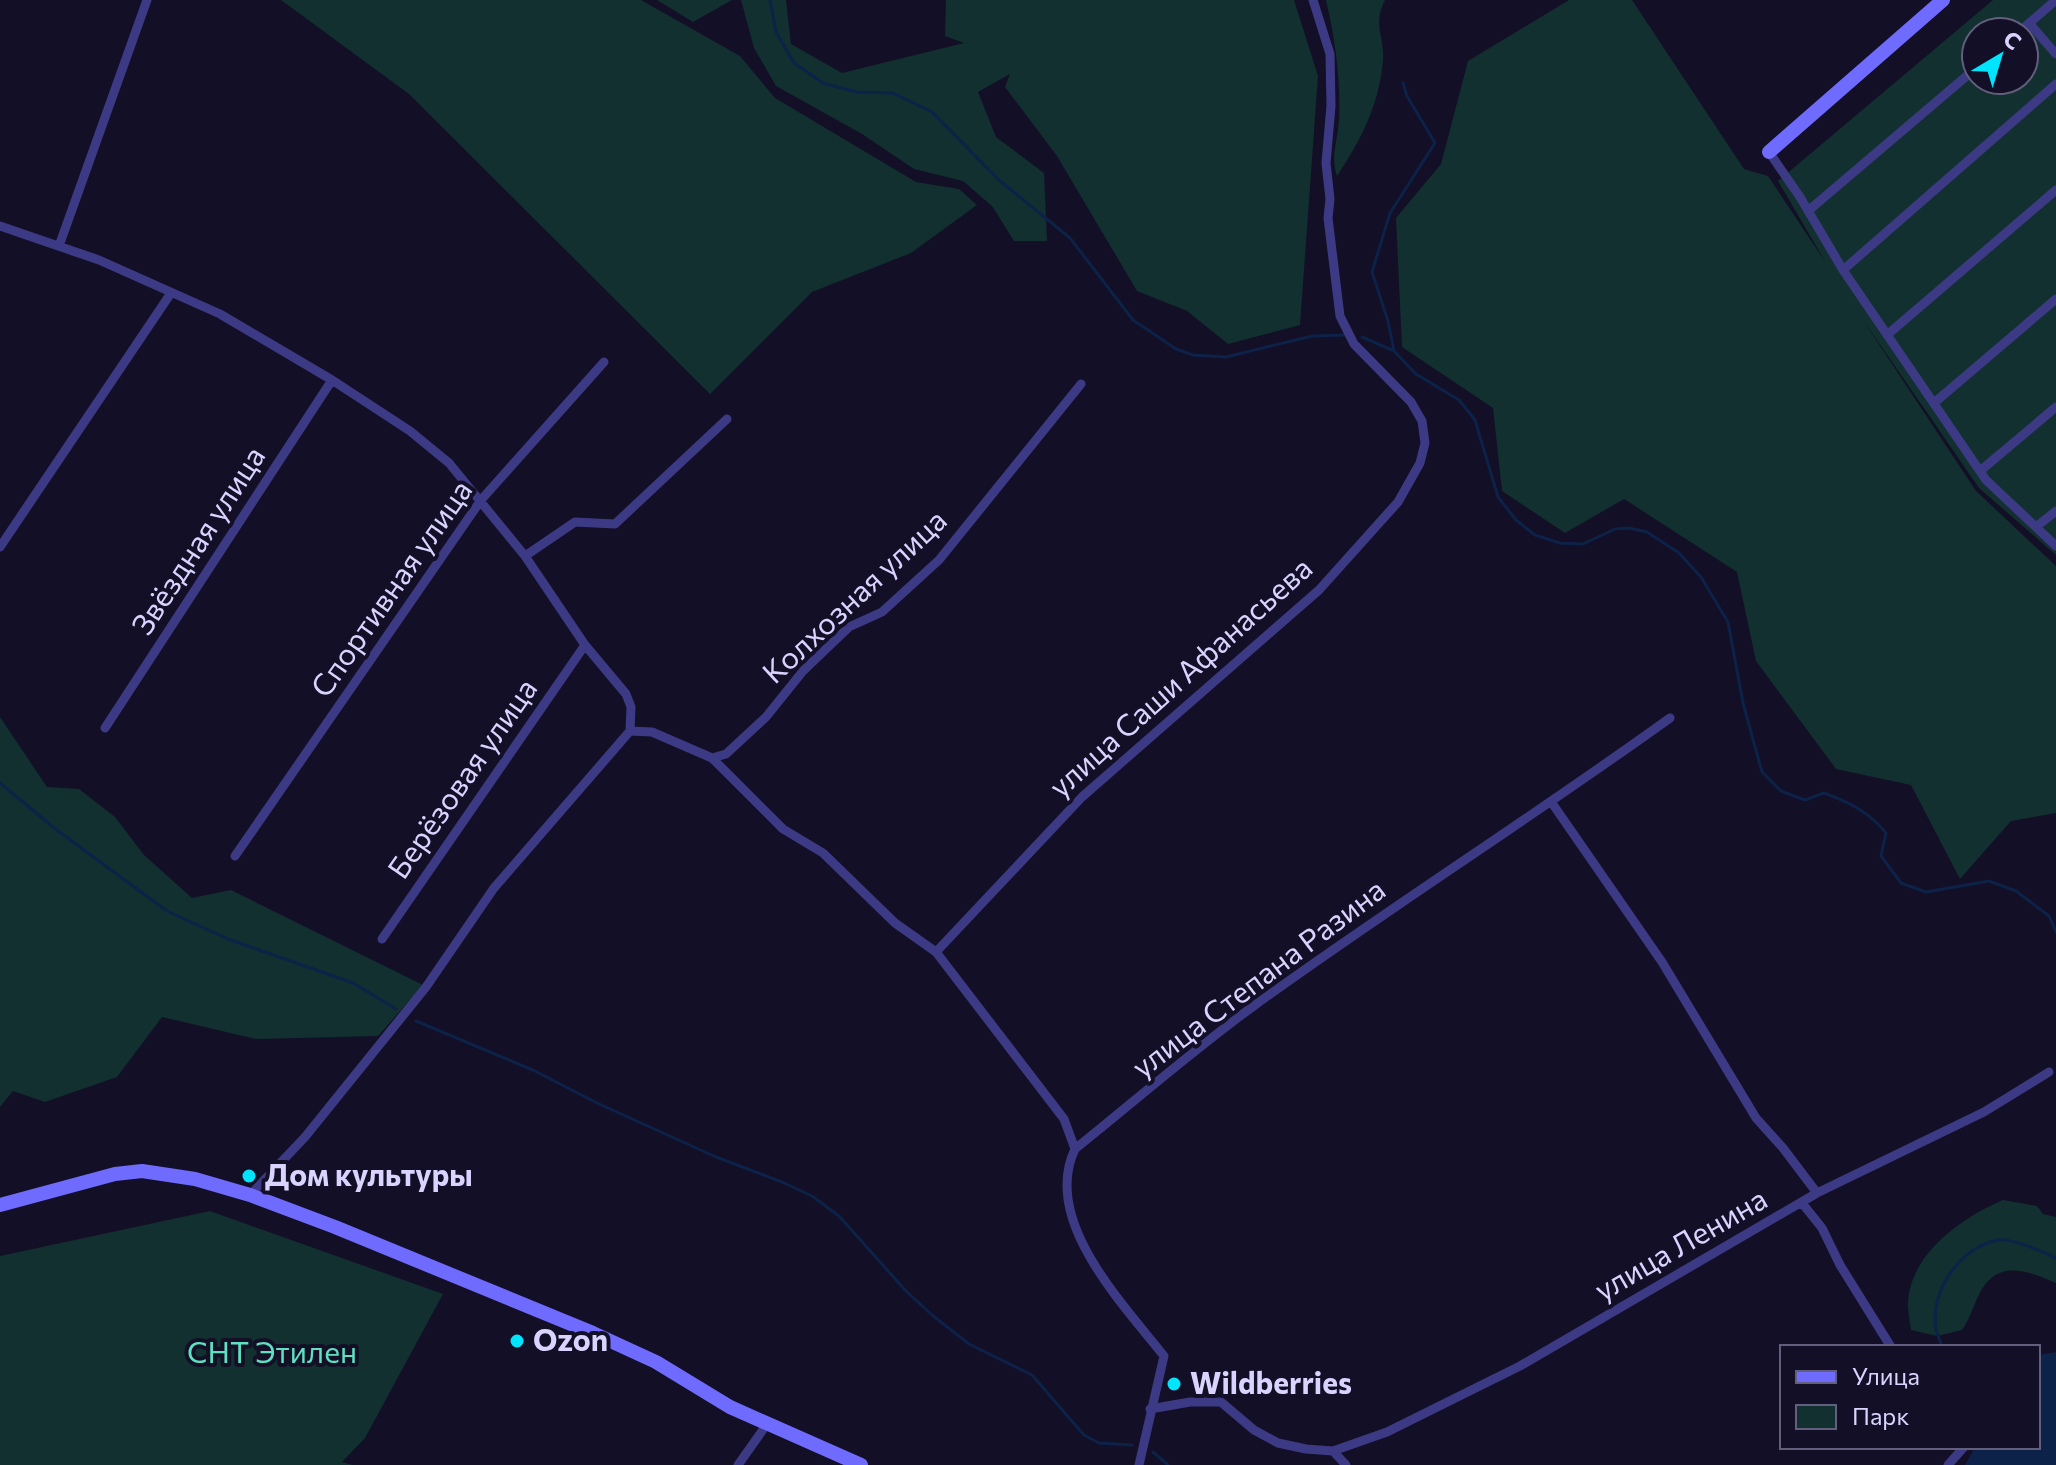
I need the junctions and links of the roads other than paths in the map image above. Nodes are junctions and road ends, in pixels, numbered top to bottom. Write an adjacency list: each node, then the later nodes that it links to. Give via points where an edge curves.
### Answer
1 (147, 0): 14 (street)
2 (1313, 0): 40 (street, улица Саши Афанасьева, via 1330,54 1328,218 1340,316 1354,344 1404,393 1422,421 1425,443 1420,463 1398,502 1319,590 1082,797)
3 (1943, 0): 10 (street)
4 (2056, 0): 5 (street)
5 (2037, 16)
6 (2040, 36): 7 (street)
7 (2056, 54)
8 (1960, 82): 12 (street)
9 (2056, 84): 15 (street)
10 (1769, 152): 12 (street)
11 (2056, 190): 18 (street)
12 (1808, 211): 15 (street)
13 (1, 228): 14 (street)
14 (59, 246): 16 (street)
15 (1843, 270): 18 (street)
16 (171, 293): 20 (street, via 220,314); 30 (street)
17 (2056, 299): 22 (street)
18 (1887, 335): 22 (street)
19 (604, 362): 26 (street, Спортивная улица)
20 (332, 380): 26 (street, via 410,431 449,463); 34 (street, Звёздная улица)
21 (1081, 384): 36 (street, Колхозная улица, via 939,560 882,612 849,627 766,717 726,754)
22 (1934, 403): 25 (street)
23 (2056, 407): 25 (street)
24 (727, 419): 31 (street, via 615,524 575,522)
25 (1980, 471): 28 (street)
26 (481, 500): 31 (street); 38 (street, Спортивная улица)
27 (2056, 511): 28 (street)
28 (2036, 527): 29 (street)
29 (2056, 546)
30 (0, 547)
31 (525, 556): 32 (street)
32 (585, 645): 35 (street, via 626,694); 39 (street, Берёзовая улица)
33 (1670, 718): 37 (street, улица Степана Разина)
34 (105, 728)
35 (630, 731): 36 (street, via 652,732); 44 (street, via 494,888 426,987 305,1137)
36 (712, 758): 40 (street, via 783,829 823,853 895,923)
37 (1552, 803): 42 (street, улица Степана Разина, via 1480,847 1252,1007); 43 (street, via 1662,962 1756,1118)
38 (235, 856)
39 (382, 939)
40 (936, 952): 42 (street, via 1064,1119)
41 (2049, 1072): 43 (street, улица Ленина, via 1984,1112)
42 (1075, 1149): 48 (street, via 1067,1179 1068,1206 1082,1244 1164,1356)
43 (1817, 1193): 45 (street, улица Ленина)
44 (250, 1195): 46 (street, via 142,1171); 49 (street, via 593,1333)
45 (1802, 1203): 47 (street); 51 (street, улица Ленина, via 1520,1366 1387,1432)
46 (0, 1205)
47 (1890, 1345)
48 (1150, 1409): 51 (street, via 1221,1402 1278,1443); 54 (street)
49 (767, 1424): 52 (street); 53 (street)
50 (1962, 1449): 56 (street)
51 (1333, 1451): 55 (street)
52 (738, 1465)
53 (861, 1465)
54 (1139, 1465)
55 (1346, 1465)
56 (1948, 1465)

